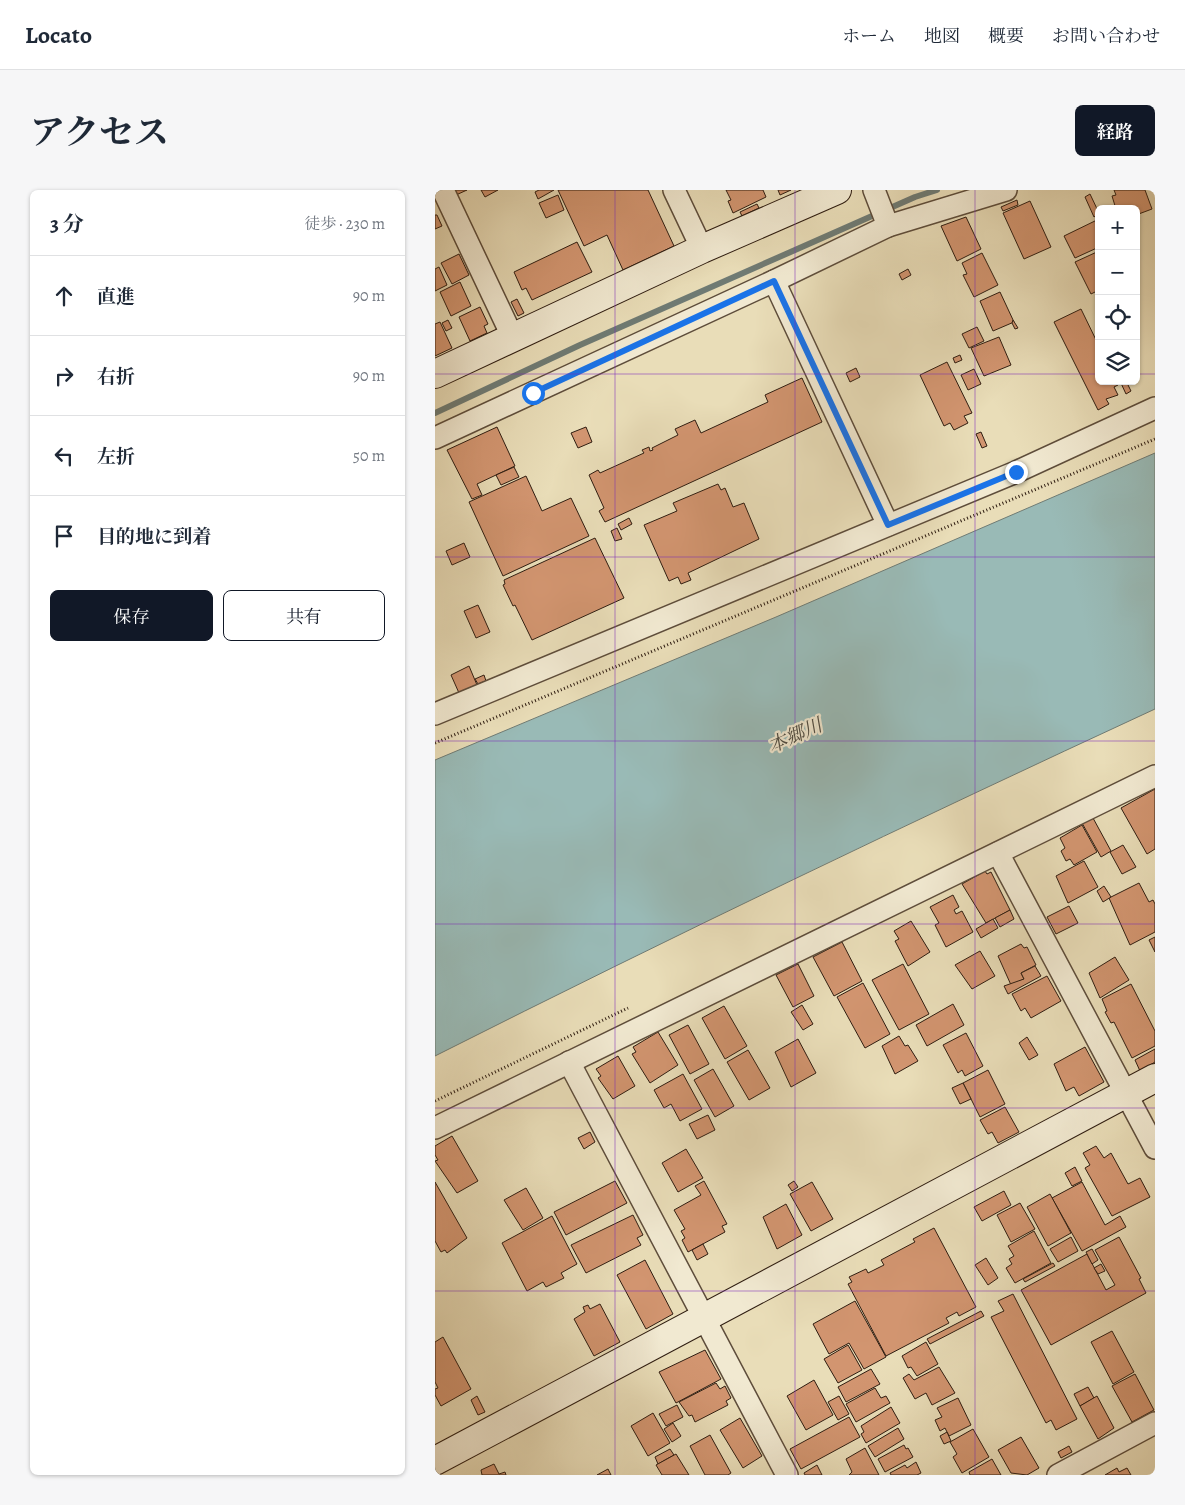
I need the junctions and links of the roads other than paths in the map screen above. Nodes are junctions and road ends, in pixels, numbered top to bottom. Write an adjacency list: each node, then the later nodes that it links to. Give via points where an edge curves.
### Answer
1 (443, 190): 9 (street)
2 (674, 190): 7 (street)
3 (837, 190): 7 (street)
4 (874, 190): 6 (street)
5 (1006, 190): 6 (street)
6 (888, 226): 8 (street)
7 (702, 249): 9 (street)
8 (774, 281): 12 (street); 13 (street)
9 (513, 338): 10 (street)
10 (435, 374)
11 (1155, 408): 13 (street, via 1016,472)
12 (435, 438)
13 (888, 525): 14 (street)
14 (435, 714)
15 (1155, 776): 16 (street)
16 (998, 853): 17 (street); 19 (street)
17 (569, 1062): 20 (street); 22 (street)
18 (1155, 1078): 19 (street)
19 (1126, 1093): 21 (street); 22 (street)
20 (435, 1128)
21 (1155, 1148)
22 (704, 1318): 24 (street); 25 (street)
23 (1155, 1424): 26 (street)
24 (435, 1461)
25 (787, 1475)
26 (1058, 1475)

